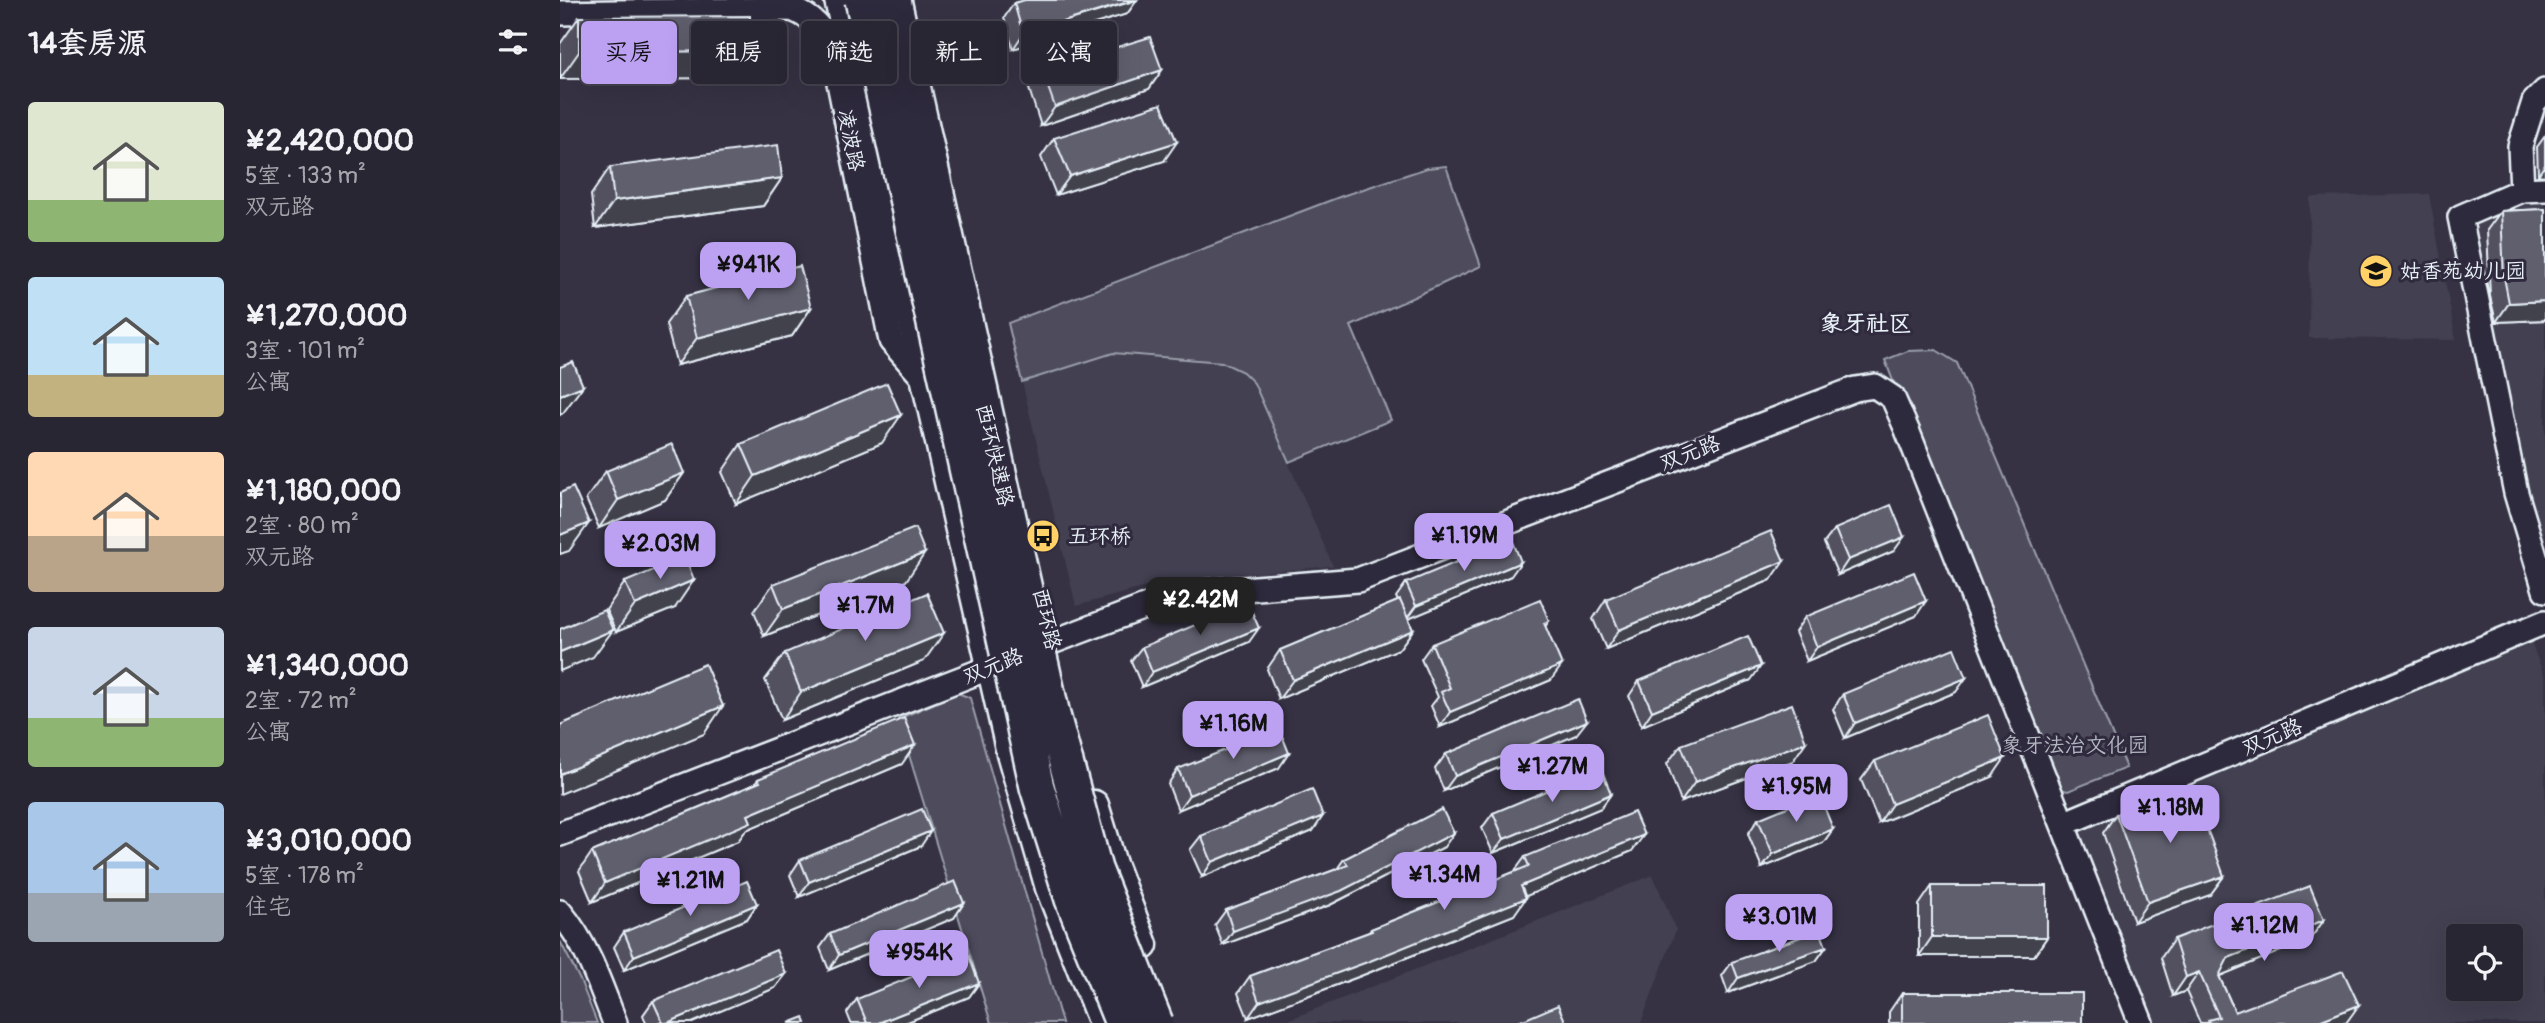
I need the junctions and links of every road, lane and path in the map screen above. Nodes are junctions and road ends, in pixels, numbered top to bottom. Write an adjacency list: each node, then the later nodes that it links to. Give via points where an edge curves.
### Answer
1 (839, 0): 9 (main road)
2 (862, 0): 16 (highway, 西环快速路, bridge, via 1021,721)
3 (894, 0): 18 (highway, 西环快速路, bridge, via 1053,715 1095,869)
4 (908, 0): 12 (main road, 西环路)
5 (560, 13): 9 (street, 凌波路, via 792,9 810,16 832,48 891,341)
6 (2545, 91): 8 (street, via 2534,102 2520,146)
7 (2545, 189): 8 (street)
8 (2522, 190): 10 (street, via 2460,217 2516,494)
9 (926, 381): 13 (main road)
10 (2545, 590)
11 (2545, 622): 14 (street, 双元路)
12 (1052, 642): 13 (street, 双元路); 14 (street, 双元路, via 1179,594 1358,580 1855,389 1875,386 1893,398 1907,430); 23 (main road, 西环路, via 1075,741 1112,864)
13 (991, 667): 15 (street, 双元路); 20 (main road, via 1050,888)
14 (2063, 824): 24 (street)
15 (560, 834)
16 (1072, 899): 20 (highway, bridge); 21 (highway, 西环快速路, bridge)
17 (560, 912): 19 (street, via 591,963)
18 (1119, 934): 22 (highway, 西环快速路, bridge); 23 (highway, bridge)
19 (615, 1023)
20 (1101, 1023)
21 (1122, 1023)
22 (1156, 1023)
23 (1174, 1023)
24 (2141, 1023)

